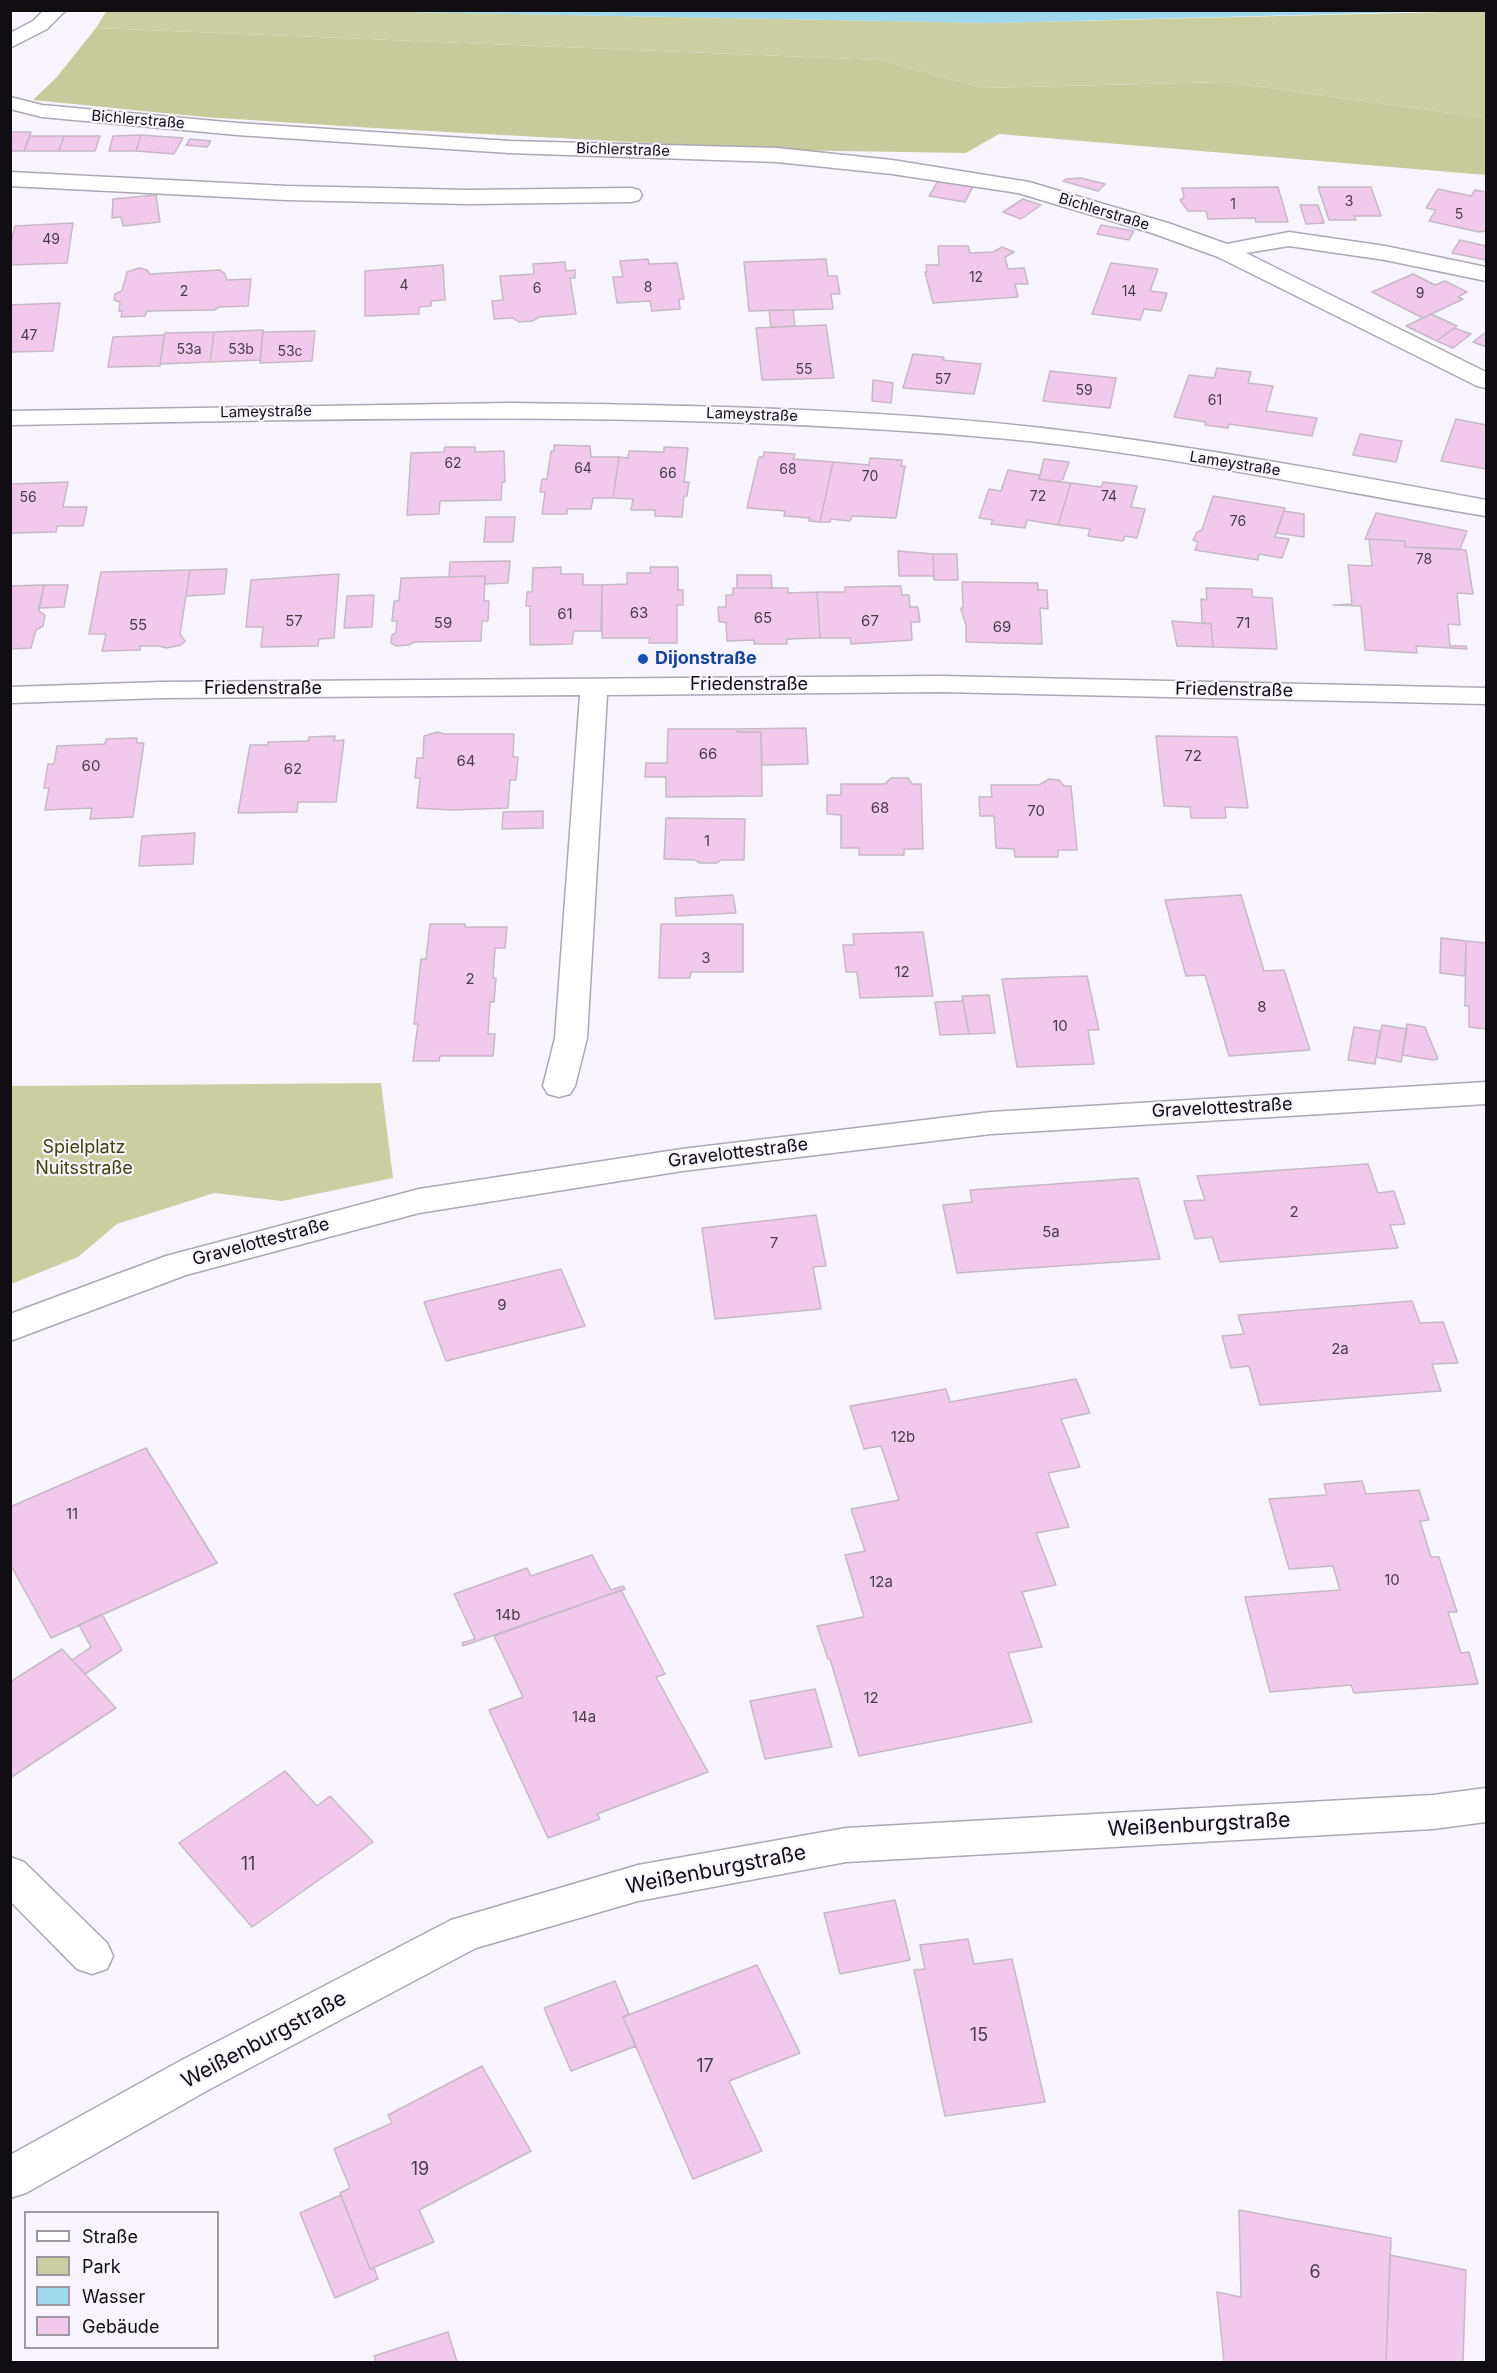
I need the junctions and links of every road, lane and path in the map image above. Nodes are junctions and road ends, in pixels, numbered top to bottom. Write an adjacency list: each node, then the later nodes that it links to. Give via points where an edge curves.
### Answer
1 (56, 10): 2 (street, via 40,26)
2 (10, 42)
3 (10, 103): 6 (street, Bichlerstraße, via 42,111 237,129 509,147 777,155 892,167 1021,187)
4 (10, 179): 5 (street, via 332,194)
5 (631, 195)
6 (1226, 252): 7 (street, via 1289,239 1385,253); 8 (street, Bichlerstraße)
7 (1486, 274)
8 (1486, 381)
9 (10, 418): 10 (street, Lameystraße, via 323,411 623,411 885,422 1112,444)
10 (1486, 508)
11 (594, 686): 12 (street, Friedenstraße); 13 (street, Friedenstraße, via 941,684); 14 (street, via 571,1038)
12 (10, 695)
13 (1486, 696)
14 (559, 1086)
15 (1486, 1093): 16 (street, Gravelottestraße, via 991,1123 682,1160 419,1201 178,1265)
16 (10, 1328)
17 (1486, 1805): 20 (street, Weißenburgstraße, via 1433,1812 846,1845 638,1883 466,1933 195,2075)
18 (10, 1874): 19 (street)
19 (92, 1956)
20 (10, 2178)

